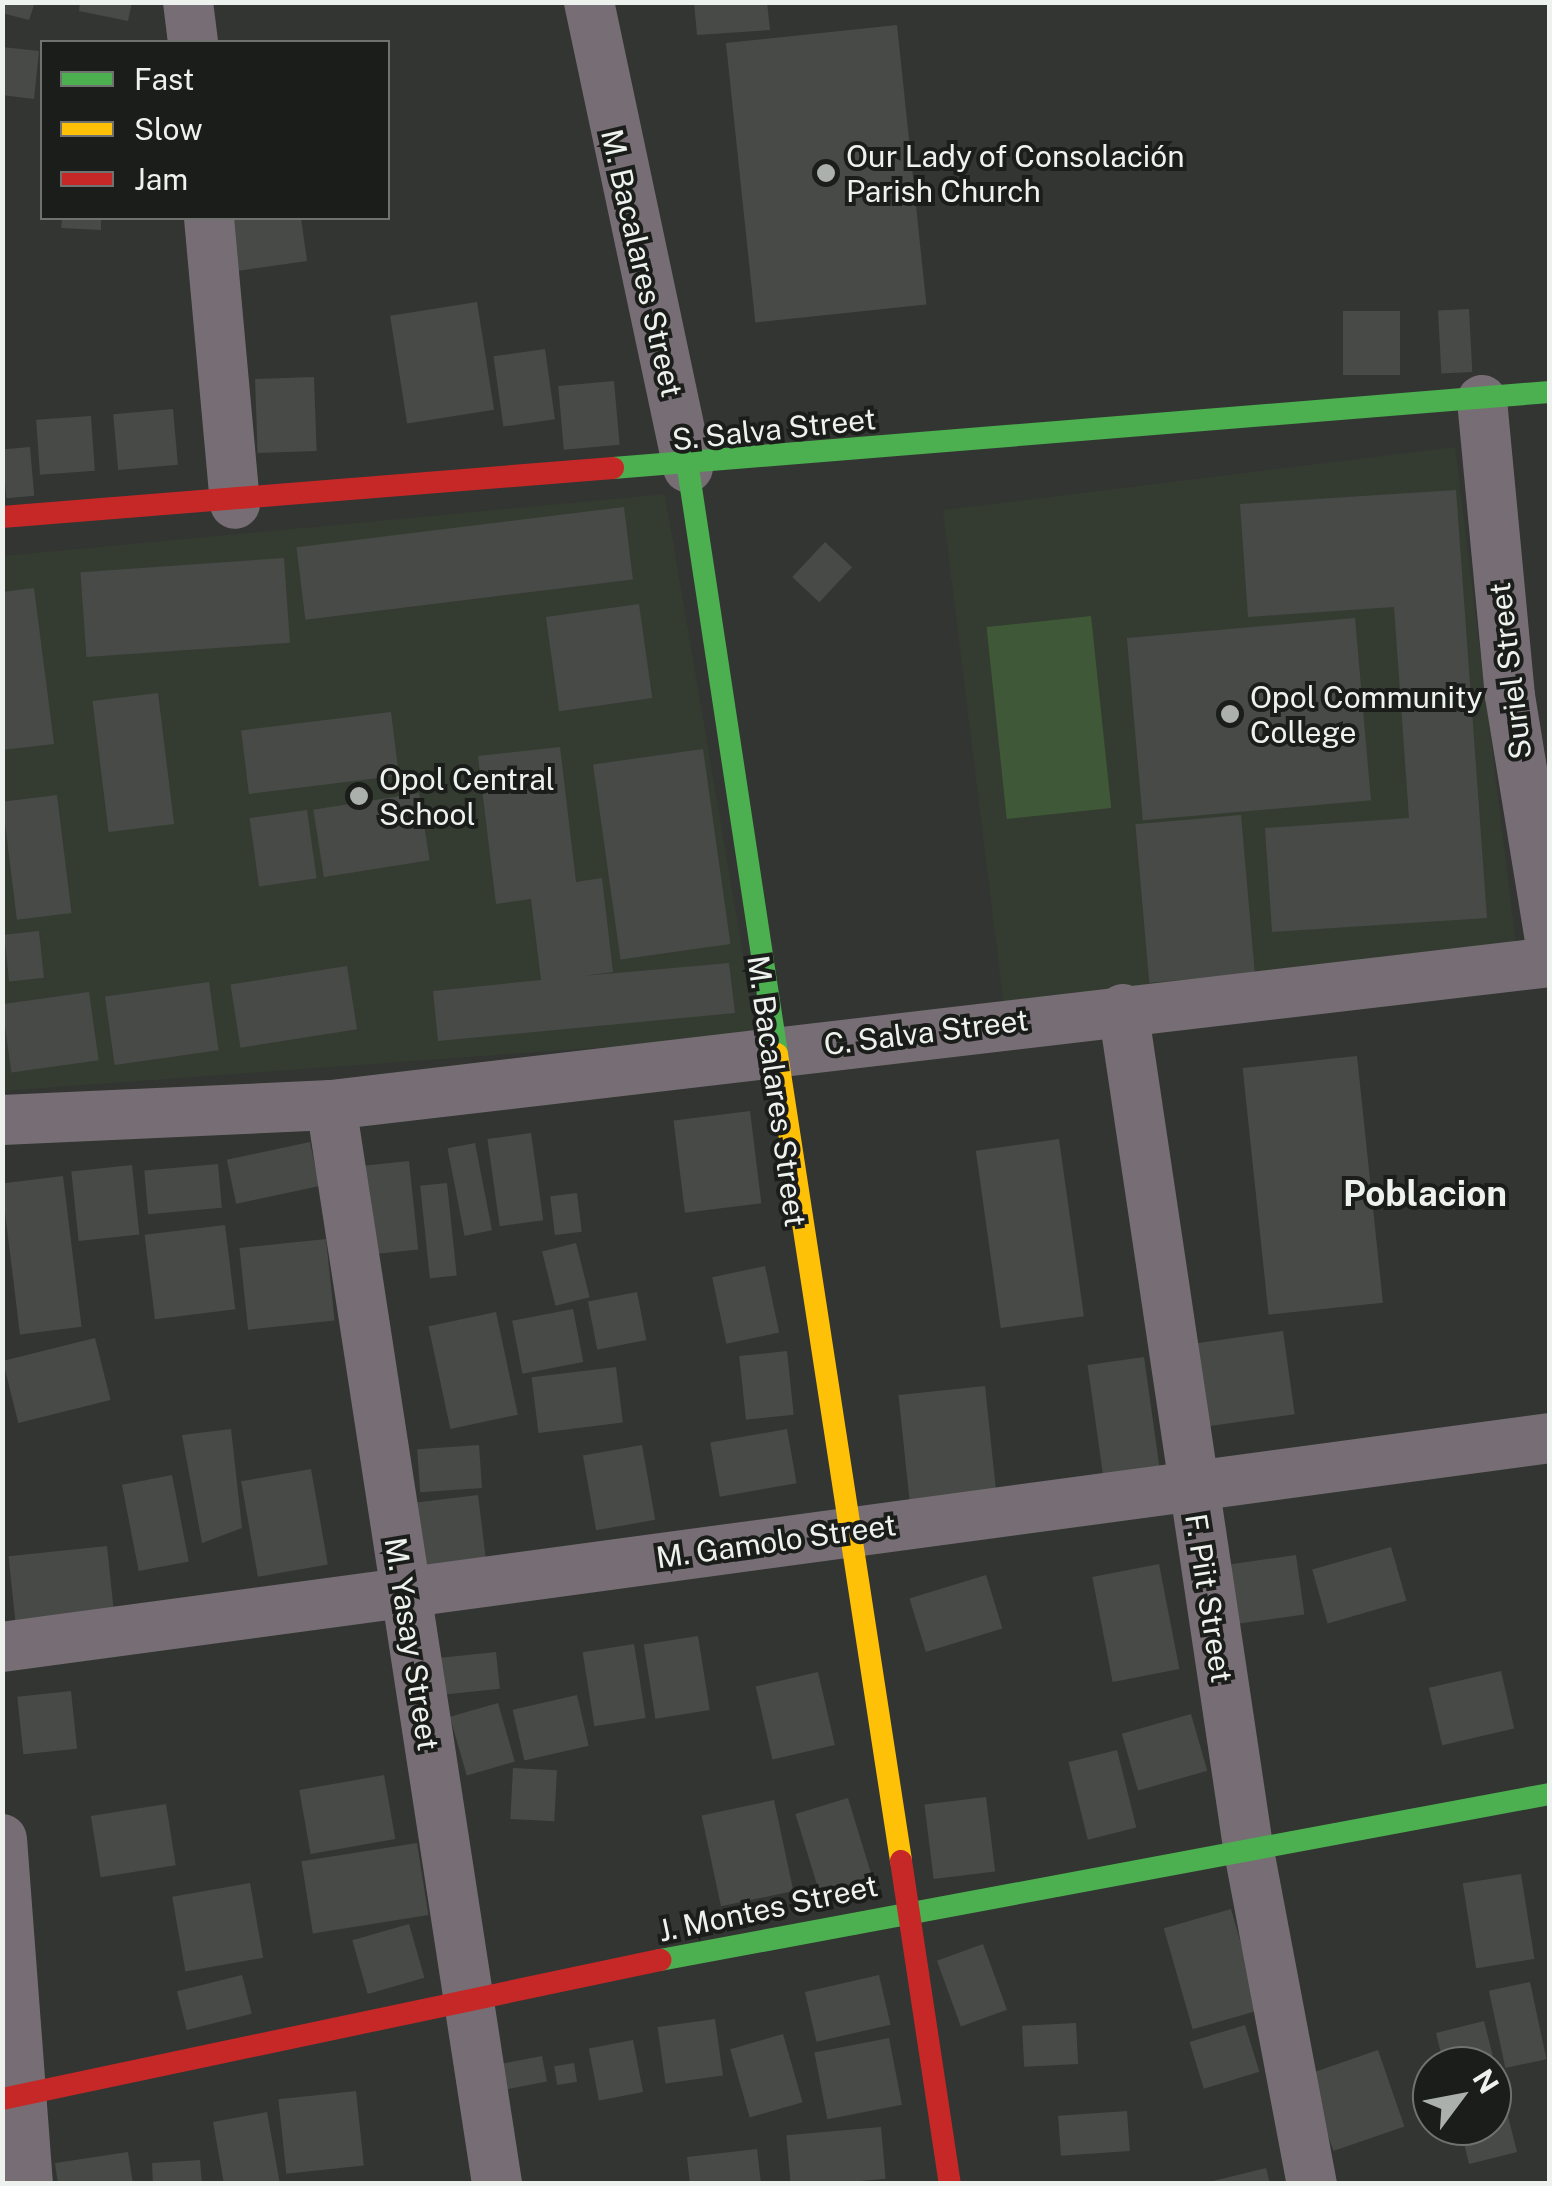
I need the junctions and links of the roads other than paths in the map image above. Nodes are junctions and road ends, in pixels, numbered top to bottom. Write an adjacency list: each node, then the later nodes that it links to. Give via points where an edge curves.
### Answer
1 (188, 2): 3 (street)
2 (589, 2): 7 (street, M. Bacalares Street)
3 (193, 40)
4 (209, 220): 8 (street)
5 (1550, 392): 6 (street, S. Salva Street)
6 (1482, 400): 7 (street, S. Salva Street); 10 (street, Suriel Street, via 1510,696)
7 (688, 468): 8 (street, S. Salva Street); 13 (street, M. Bacalares Street)
8 (235, 504): 9 (street, S. Salva Street)
9 (2, 516)
10 (1550, 941)
11 (1550, 962): 12 (street, C. Salva Street)
12 (1123, 1009): 13 (street, C. Salva Street); 17 (street, F. Piit Street)
13 (770, 1050): 14 (street, C. Salva Street); 18 (street, M. Bacalares Street)
14 (331, 1105): 15 (street, C. Salva Street); 19 (street, M. Yasay Street)
15 (2, 1120)
16 (1550, 1438): 17 (street, M. Gamolo Street)
17 (1191, 1483): 18 (street, M. Gamolo Street); 23 (street, F. Piit Street)
18 (844, 1532): 19 (street, M. Gamolo Street); 24 (street, M. Bacalares Street)
19 (403, 1591): 20 (street, M. Gamolo Street); 25 (street, M. Yasay Street)
20 (2, 1647)
21 (1550, 1794): 23 (street, J. Montes Street)
22 (2, 1839): 26 (street)
23 (1248, 1846): 24 (street, J. Montes Street); 30 (street, F. Piit Street)
24 (904, 1908): 25 (street, J. Montes Street); 29 (street, M. Bacalares Street)
25 (471, 2004): 26 (street, J. Montes Street); 28 (street, M. Yasay Street)
26 (12, 2098): 27 (street)
27 (28, 2184)
28 (497, 2184)
29 (950, 2184)
30 (1312, 2184)

